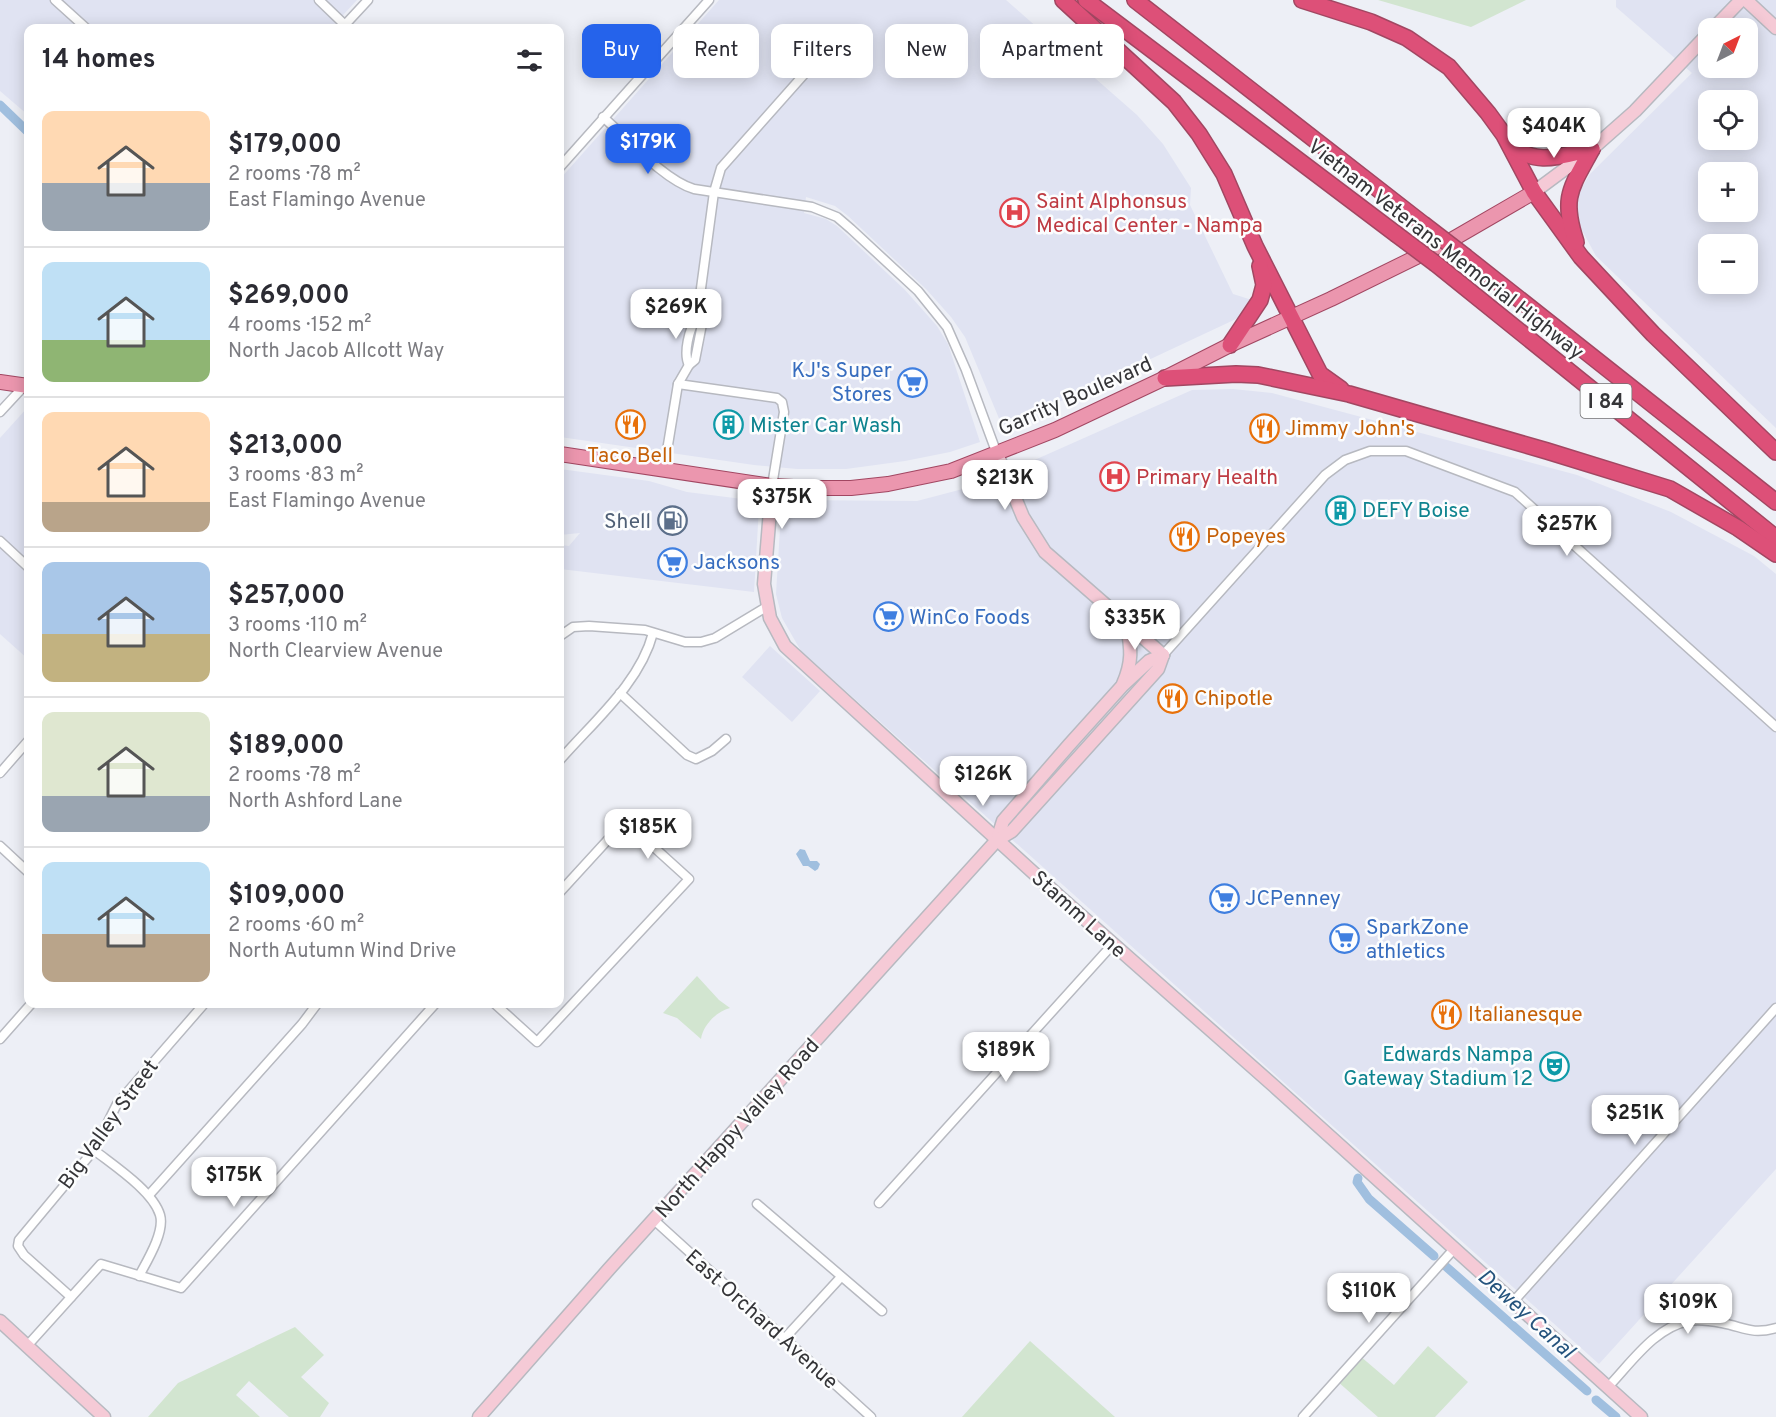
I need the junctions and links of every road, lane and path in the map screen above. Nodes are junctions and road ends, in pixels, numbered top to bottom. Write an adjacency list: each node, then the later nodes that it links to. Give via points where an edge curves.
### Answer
1 (55, 0): 12 (street)
2 (319, 0): 13 (street)
3 (368, 0): 14 (street)
4 (709, 0): 18 (street)
5 (1063, 0): 24 (highway, via 1174,102 1199,134 1224,174)
6 (1086, 0): 41 (highway, Vietnam Veterans Memorial Highway / I 84, bridge, via 1436,264)
7 (1135, 0): 40 (highway, Vietnam Veterans Memorial Highway / I 84, bridge)
8 (1302, 0): 19 (highway, via 1371,22 1427,51 1467,87)
9 (1741, 0): 11 (main road)
10 (1746, 0): 15 (main road)
11 (1724, 18)
12 (82, 24)
13 (341, 24)
14 (347, 24)
15 (1776, 28)
16 (1698, 45): 20 (main road, via 1635,111)
17 (801, 78): 22 (street, via 721,168)
18 (603, 117): 21 (street); 22 (street, via 683,186)
19 (1504, 135): 20 (highway, via 1515,148 1536,158); 23 (highway)
20 (1592, 149): 23 (main road); 25 (highway, via 1568,202 1569,220)
21 (564, 162)
22 (714, 192): 31 (street, via 697,318 692,324 688,365); 36 (street, via 812,207 837,217 851,229 918,291 947,327)
23 (1534, 192): 25 (highway); 26 (main road, Garrity Boulevard, via 1453,239)
24 (1255, 246): 26 (highway); 27 (highway, via 1263,285 1260,300)
25 (1581, 257): 35 (highway, via 1653,334)
26 (1291, 317): 27 (main road, Garrity Boulevard); 33 (highway, via 1320,374)
27 (1230, 345): 28 (main road, Garrity Boulevard)
28 (1165, 378): 33 (highway, via 1258,375); 36 (main road, Garrity Boulevard)
29 (0, 382): 30 (main road)
30 (24, 384)
31 (678, 384): 38 (street); 39 (street, Stamm Lane, via 777,398 782,402 784,412)
32 (24, 387): 34 (street)
33 (1349, 394): 43 (highway, via 1670,489)
34 (0, 412)
35 (1776, 452)
36 (997, 453): 39 (main road, Garrity Boulevard, via 951,471 888,484 851,488); 46 (main road, via 1023,517 1045,552)
37 (564, 455): 38 (main road, Garrity Boulevard)
38 (664, 469): 39 (main road, Garrity Boulevard)
39 (772, 486): 45 (main road, Stamm Lane, via 764,584)
40 (1776, 502)
41 (1776, 538)
42 (0, 541): 44 (street)
43 (1776, 554)
44 (24, 563)
45 (768, 606): 48 (street, via 715,638 701,642); 57 (main road, Stamm Lane, via 785,646)
46 (1127, 624): 49 (main road); 50 (main road, via 1132,655)
47 (564, 633): 48 (street, via 573,627 589,626)
48 (653, 633): 51 (street, via 648,651)
49 (1163, 655): 50 (main road, North Happy Valley Road, via 1149,661); 52 (street, North Happy Valley Road, via 1325,475 1345,460 1370,451 1406,451 1515,492); 57 (main road, North Happy Valley Road, via 1158,669 1012,831)
50 (1123, 685): 57 (main road, North Happy Valley Road, via 1003,821)
51 (620, 693): 53 (street, via 687,756 696,759); 55 (street)
52 (1776, 727)
53 (726, 739)
54 (24, 746): 56 (street)
55 (564, 756)
56 (0, 773)
57 (997, 840): 61 (main road, Stamm Lane); 73 (main road, North Happy Valley Road)
58 (0, 846): 59 (street)
59 (24, 866)
60 (564, 888): 66 (street, via 625,821 689,879 537,1041)
61 (1113, 944): 71 (street); 74 (main road, Stamm Lane)
62 (27, 1008): 68 (street)
63 (201, 1008): 69 (street, Big Valley Street, via 117,1104)
64 (313, 1008): 70 (street)
65 (431, 1008): 75 (street, via 181,1288)
66 (500, 1008)
67 (1776, 1008): 78 (street)
68 (0, 1039)
69 (94, 1150): 70 (street); 77 (street, Big Valley Street, via 28,1228 18,1246)
70 (149, 1196): 75 (street, via 160,1215 159,1230)
71 (879, 1203)
72 (757, 1204): 76 (street)
73 (654, 1220): 82 (street, East Orchard Avenue); 85 (main road, North Happy Valley Road)
74 (1454, 1249): 78 (main road, Stamm Lane); 88 (street)
75 (139, 1276): 77 (street, via 101,1264)
76 (841, 1277): 79 (street); 82 (street)
77 (71, 1298): 83 (street)
78 (1513, 1302): 84 (main road, Stamm Lane)
79 (882, 1311)
80 (0, 1321): 83 (main road)
81 (1776, 1328): 84 (street, via 1748,1331 1709,1321 1678,1323 1656,1336)
82 (784, 1339): 87 (street, East Orchard Avenue)
83 (27, 1346): 86 (main road)
84 (1608, 1387): 89 (main road, Stamm Lane)
85 (484, 1415)
86 (104, 1417)
87 (871, 1417)
88 (1303, 1417)
89 (1641, 1417)

